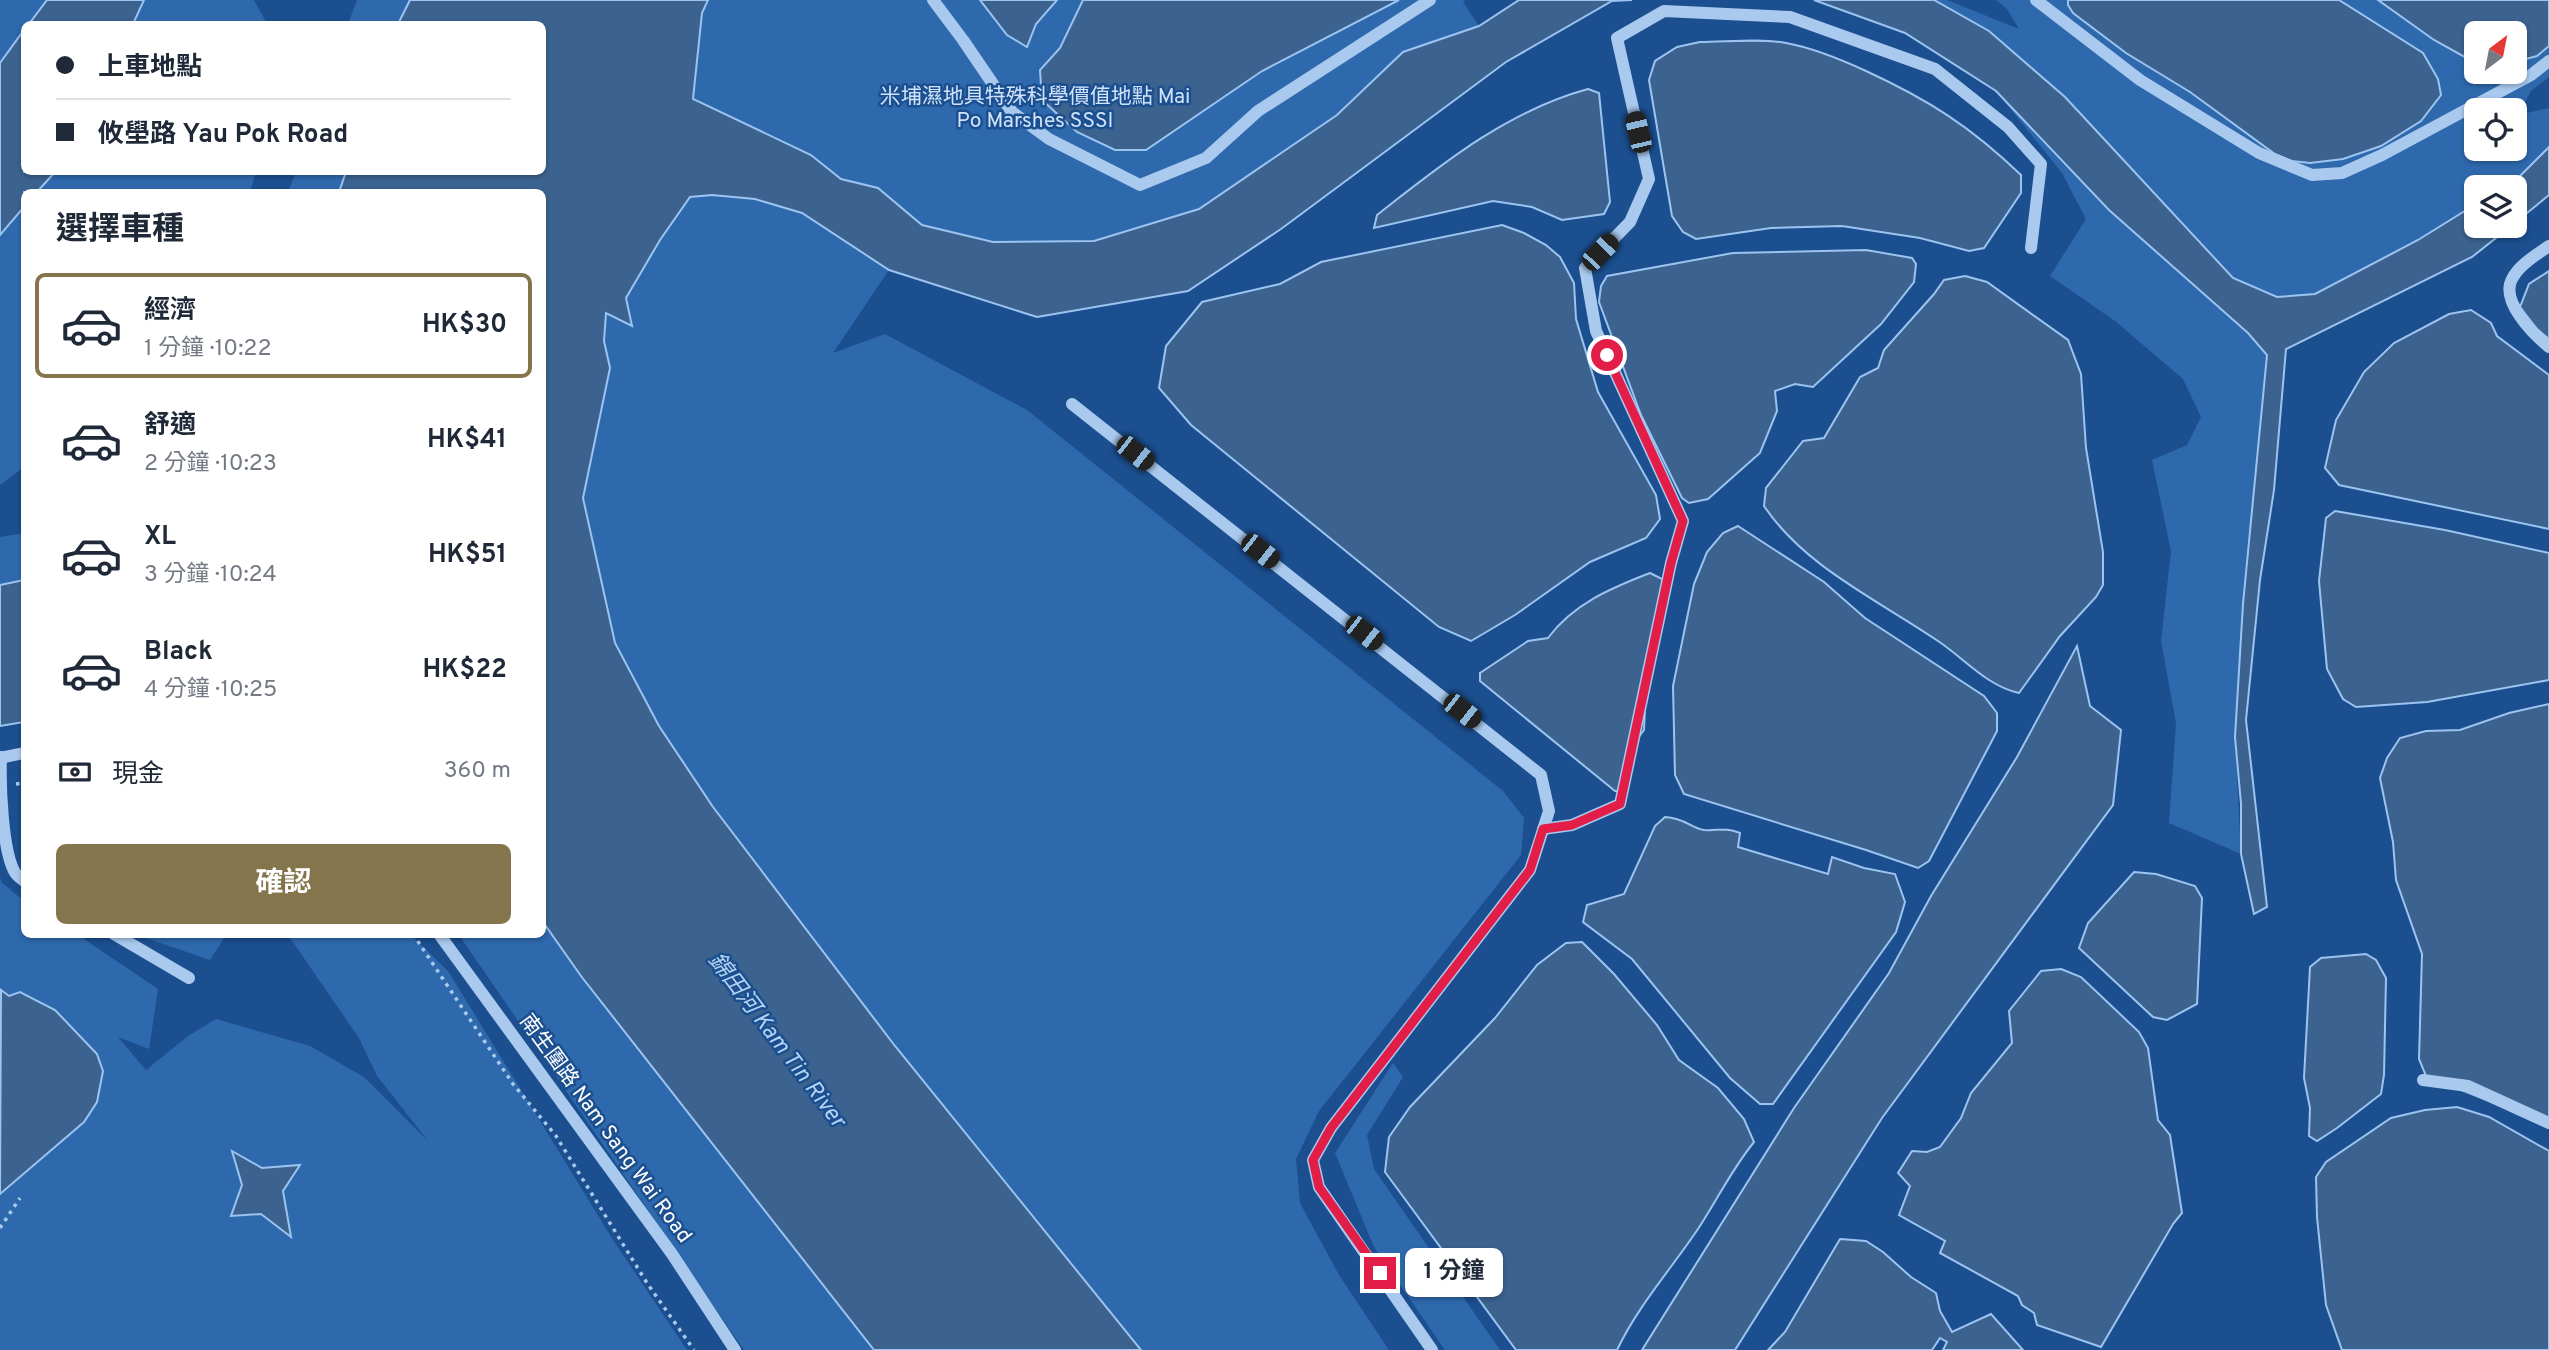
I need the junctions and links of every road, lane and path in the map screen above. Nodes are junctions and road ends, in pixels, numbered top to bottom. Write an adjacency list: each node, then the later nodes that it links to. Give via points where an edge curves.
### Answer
1 (933, 0): 2 (street, via 1012,112 1049,139 1140,184 1206,158 1258,111)
2 (1430, 0)
3 (2036, 0): 4 (street, via 2140,80 2259,153 2312,175 2342,173 2382,155)
4 (2549, 61)
5 (2549, 246): 7 (street, via 2510,281 2510,299 2524,323)
6 (2031, 248): 11 (street, via 2041,164 2008,127 1935,69 1790,17 1664,11 1617,38 1649,179 1630,222 1585,268 1596,331 1683,521 1620,804 1572,825)
7 (2549, 347)
8 (1072, 404): 11 (street, via 1541,775 1549,811)
9 (21, 754): 10 (street)
10 (1, 757): 12 (street, via 9,850)
11 (1543, 829): 23 (street, via 1530,870 1331,1128 1313,1160 1319,1187)
12 (21, 878)
13 (121, 938): 16 (street)
14 (416, 938): 21 (path, via 513,1084 556,1136 646,1283)
15 (442, 938): 22 (street, 南生圍路 Nam Sang Wai Road, via 672,1254)
16 (189, 978)
17 (2423, 1080): 18 (street, via 2468,1086)
18 (2549, 1123)
19 (20, 1198): 20 (path)
20 (0, 1228)
21 (694, 1350)
22 (735, 1350)
23 (1432, 1350)

